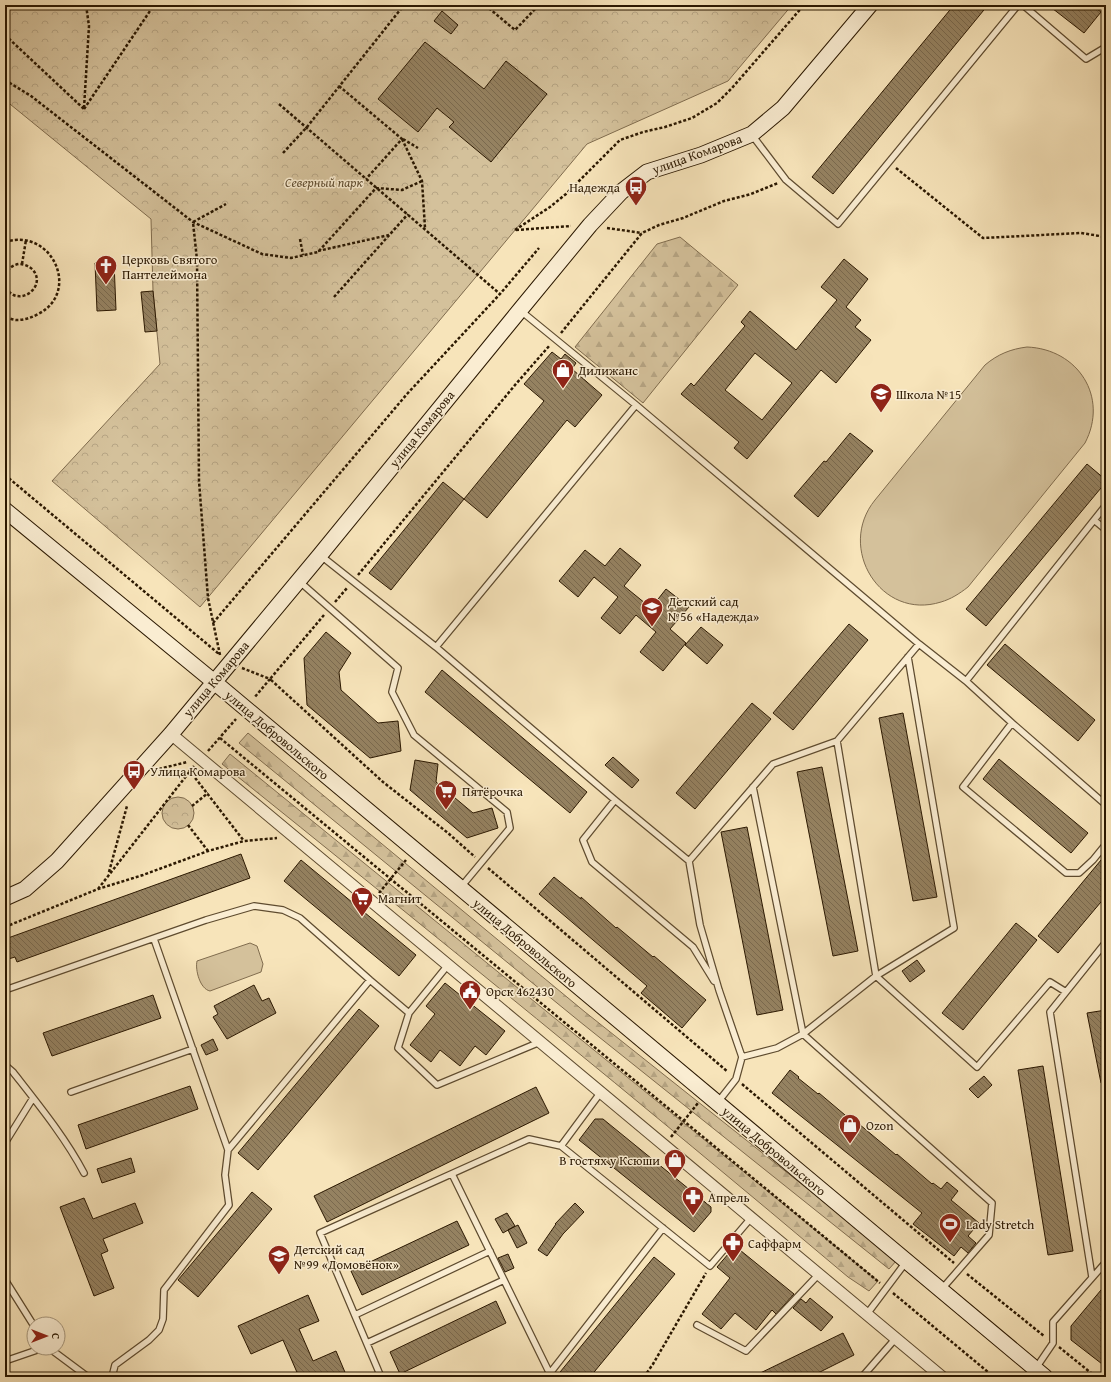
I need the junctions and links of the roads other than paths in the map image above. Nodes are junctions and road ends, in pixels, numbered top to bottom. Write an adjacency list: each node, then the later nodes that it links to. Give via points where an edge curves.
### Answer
1 (870, 5): 5 (main road, улица Комарова, via 783,108)
2 (1018, 5): 5 (lane, via 838,224 786,180)
3 (1023, 5): 4 (lane, via 1086,59)
4 (1106, 47)
5 (752, 134): 6 (main road, улица Комарова, via 701,155 647,172 621,192 595,220)
6 (520, 310): 7 (lane); 12 (main road, улица Комарова)
7 (636, 405): 14 (lane); 15 (lane)
8 (1106, 505): 10 (lane)
9 (5, 510): 18 (main road, улица Добровольского)
10 (1094, 520): 11 (lane); 17 (lane)
11 (1106, 530)
12 (320, 555): 13 (main road, улица Комарова); 15 (lane)
13 (298, 580): 18 (main road, улица Комарова, via 225,659); 27 (lane, via 398,668 392,692 414,735 507,812 510,828)
14 (919, 644): 16 (lane); 17 (lane)
15 (436, 647): 23 (lane)
16 (908, 657): 21 (lane); 32 (lane, via 954,928)
17 (966, 680): 19 (lane)
18 (213, 681): 20 (main road, улица Комарова); 27 (main road, улица Добровольского)
19 (1012, 723): 24 (lane); 25 (lane, via 963,787 1066,873 1079,873)
20 (171, 734): 28 (main road, улица Комарова, via 57,861 25,889); 31 (street)
21 (837, 741): 22 (lane, via 773,764); 32 (lane)
22 (753, 787): 26 (lane); 38 (lane)
23 (615, 800): 26 (lane); 35 (lane, via 583,840 592,862 693,947)
24 (1106, 805)
25 (1106, 844)
26 (689, 861): 35 (lane, via 700,925)
27 (460, 888): 46 (main road, улица Добровольского)
28 (5, 898)
29 (154, 939): 33 (lane, via 254,906 283,910 300,918); 34 (lane); 40 (lane)
30 (1106, 942): 36 (lane)
31 (448, 965): 37 (lane); 39 (street)
32 (876, 976): 36 (lane, via 977,1067 1050,982); 38 (lane)
33 (370, 980): 37 (lane); 49 (lane)
34 (5, 990)
35 (719, 990): 41 (lane)
36 (1066, 992): 58 (lane, via 1050,1012)
37 (410, 1013): 39 (lane, via 398,1048 437,1085)
38 (803, 1034): 41 (lane, via 778,1048); 61 (lane, via 992,1203 989,1235)
39 (541, 1042): 44 (street)
40 (193, 1049): 43 (lane); 49 (lane)
41 (742, 1057): 46 (lane, via 736,1079)
42 (5, 1065): 45 (lane)
43 (71, 1092)
44 (601, 1092): 48 (lane); 52 (street)
45 (33, 1098): 47 (lane); 50 (lane)
46 (712, 1098): 55 (main road, улица Добровольского)
47 (5, 1144)
48 (561, 1146): 51 (lane, via 529,1139); 53 (lane)
49 (228, 1150): 74 (lane, via 225,1175 229,1205 164,1290 163,1319 159,1330 115,1365)
50 (84, 1174)
51 (452, 1174): 54 (lane); 63 (lane, via 320,1233)
52 (751, 1218): 53 (lane, via 710,1266); 57 (street)
53 (663, 1228): 72 (lane)
54 (490, 1251): 60 (lane); 63 (lane)
55 (906, 1261): 61 (main road, улица Добровольского); 62 (lane)
56 (1106, 1262): 58 (lane)
57 (819, 1274): 62 (street); 65 (lane, via 746,1351)
58 (1092, 1277): 71 (lane, via 1053,1322 1053,1343)
59 (5, 1278): 64 (lane)
60 (504, 1280): 67 (lane); 72 (lane)
61 (941, 1290): 71 (main road, улица Добровольского)
62 (867, 1314): 66 (street)
63 (355, 1315): 67 (lane)
64 (28, 1316)
65 (696, 1325)
66 (896, 1338): 76 (lane); 77 (street)
67 (367, 1343): 75 (lane)
68 (26, 1354): 70 (lane)
69 (59, 1356): 73 (lane)
70 (5, 1361)
71 (1040, 1373)
72 (548, 1375)
73 (88, 1377)
74 (112, 1377)
75 (381, 1377)
76 (862, 1377)
77 (942, 1377)

